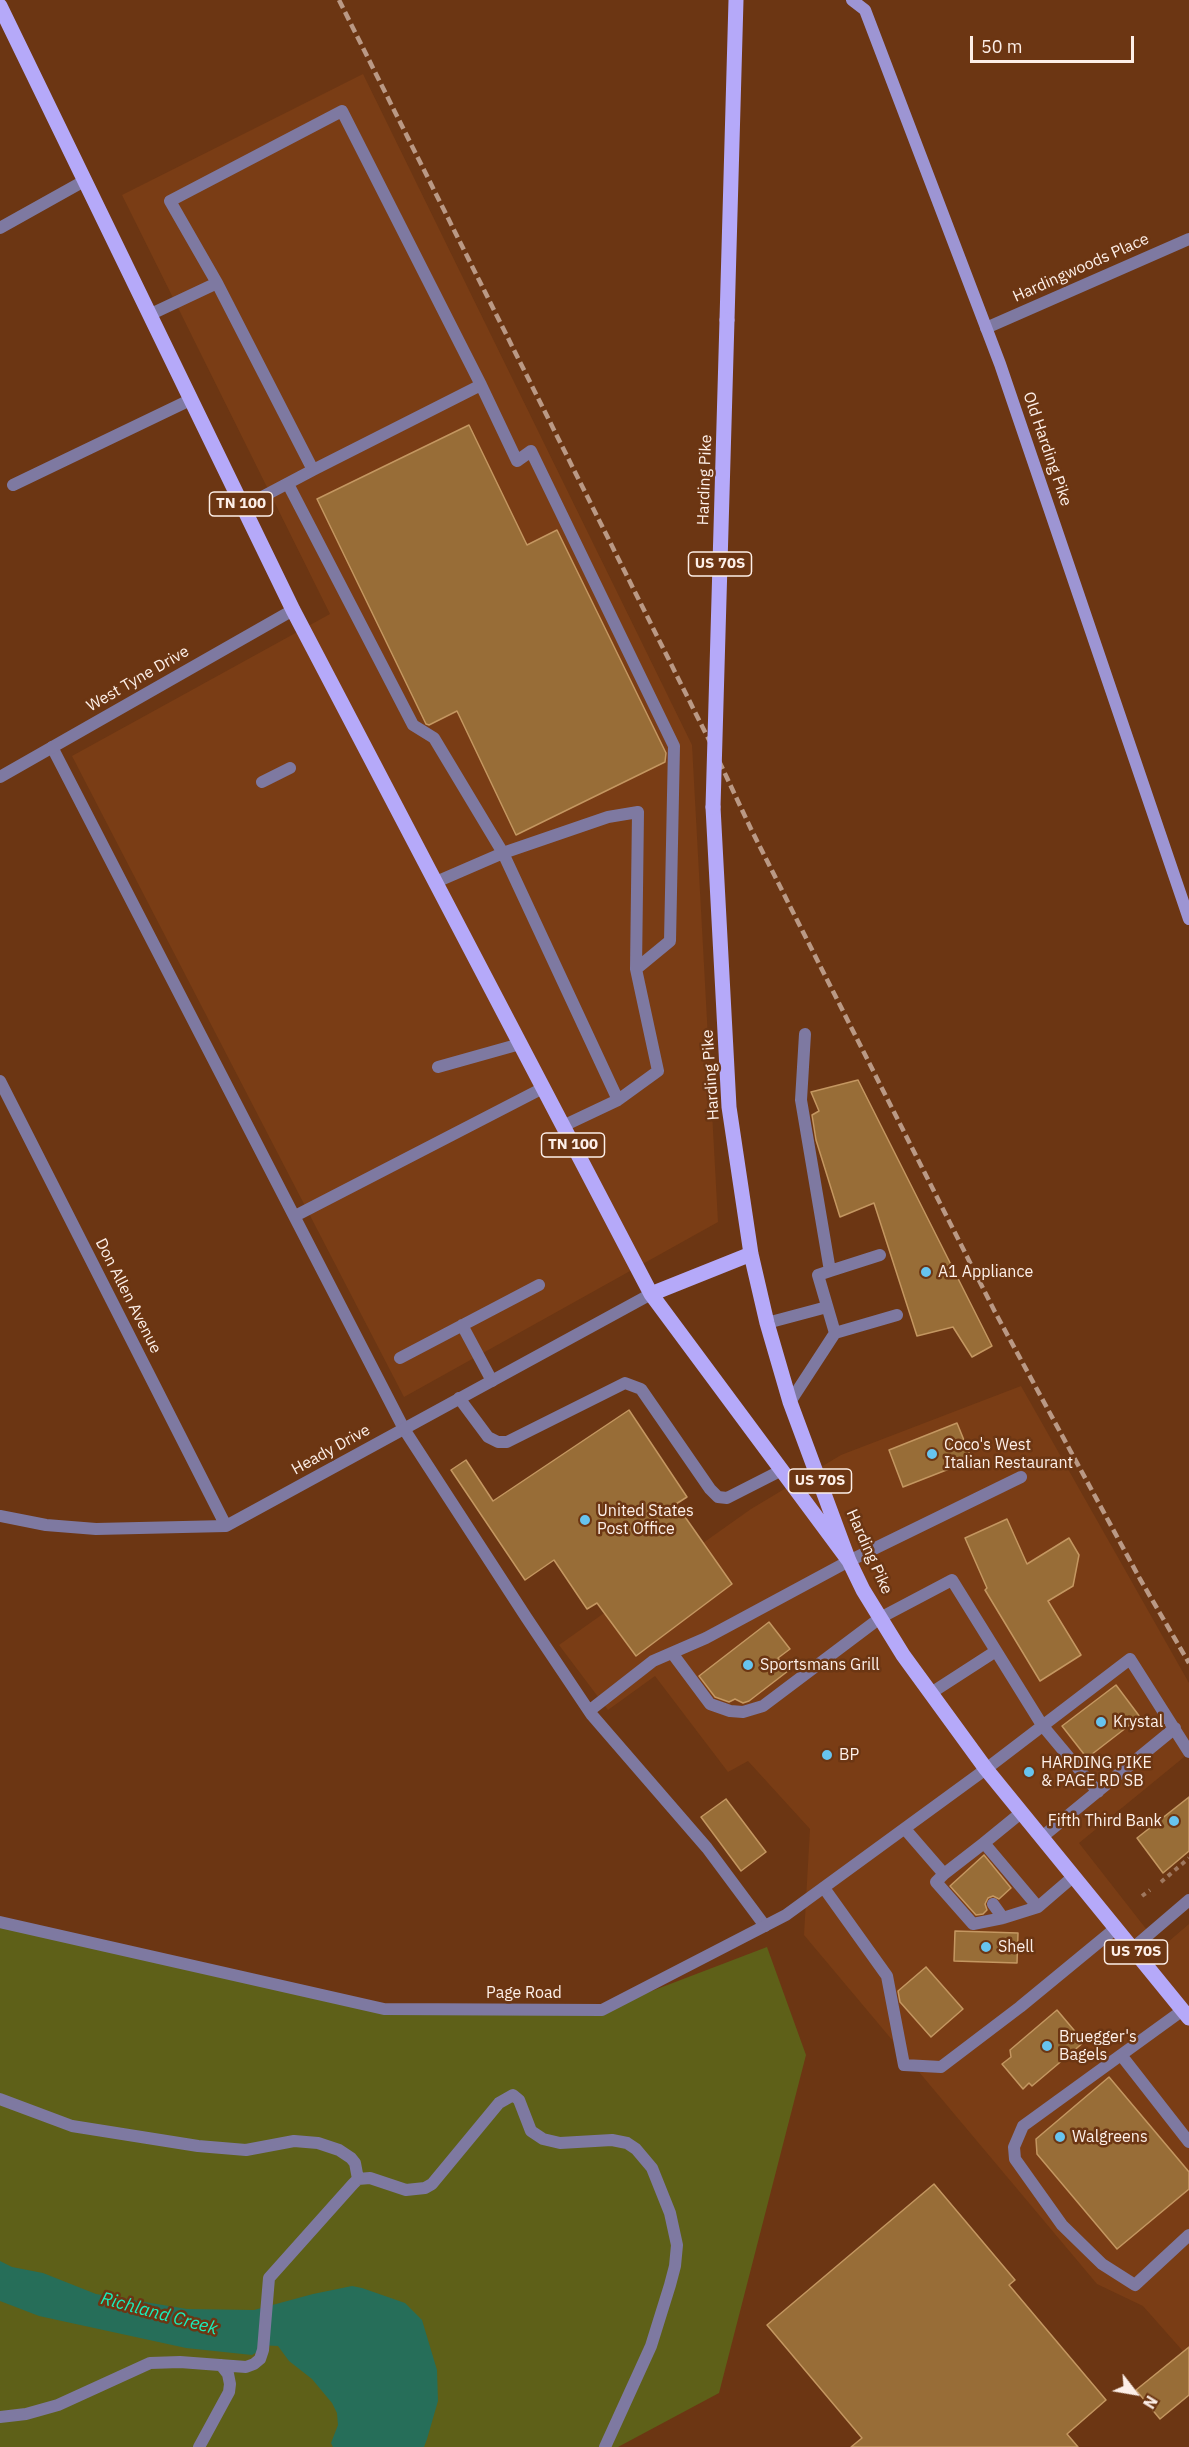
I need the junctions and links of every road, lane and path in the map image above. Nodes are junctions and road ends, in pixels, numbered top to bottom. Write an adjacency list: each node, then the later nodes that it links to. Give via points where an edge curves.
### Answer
1 (736, 0): 33 (main road, Harding Pike / US 70S, bridge, via 713,807 729,1107)
2 (852, 0): 9 (street, Old Harding Pike, via 865,10)
3 (0, 6): 4 (main road, TN 100)
4 (84, 181): 5 (street); 8 (main road, TN 100)
5 (0, 228)
6 (1189, 239): 9 (street, Hardingwoods Place)
7 (217, 283): 8 (street); 10 (street, via 171,201 342,111); 12 (street)
8 (149, 315): 11 (main road, TN 100)
9 (986, 328): 23 (street, Old Harding Pike)
10 (481, 385): 12 (street); 24 (street, via 517,461 531,451 674,746 670,941)
11 (190, 400): 14 (street); 15 (main road, TN 100)
12 (313, 470): 13 (street)
13 (288, 484): 15 (street); 21 (street, via 413,725 434,738)
14 (13, 485)
15 (243, 507): 16 (main road, TN 100)
16 (293, 610): 17 (street, West Tyne Drive); 22 (main road, TN 100)
17 (52, 747): 19 (street, West Tyne Drive); 32 (street)
18 (290, 768): 20 (street)
19 (0, 777)
20 (262, 782)
21 (503, 853): 22 (street); 24 (street, via 608,817 638,812); 30 (street)
22 (436, 882): 26 (main road, TN 100)
23 (1189, 919)
24 (636, 969): 30 (street, via 658,1071)
25 (805, 1034): 35 (street, via 801,1100)
26 (520, 1044): 27 (street); 29 (main road, TN 100)
27 (438, 1067)
28 (0, 1081): 51 (street, Don Allen Avenue)
29 (543, 1088): 31 (main road, TN 100); 32 (street)
30 (618, 1100): 31 (street)
31 (563, 1126): 37 (main road, TN 100)
32 (295, 1216): 47 (street)
33 (751, 1254): 37 (main road); 40 (main road, Harding Pike / US 70S)
34 (880, 1255): 35 (street)
35 (830, 1271): 38 (street, via 818,1275)
36 (539, 1285): 41 (street)
37 (651, 1294): 44 (street, Heady Drive); 48 (main road, TN 100)
38 (827, 1307): 40 (street); 42 (street)
39 (897, 1315): 42 (street)
40 (767, 1323): 46 (main road, Harding Pike / US 70S)
41 (462, 1325): 43 (street); 44 (street)
42 (835, 1333): 46 (street)
43 (399, 1358)
44 (492, 1381): 45 (street, Heady Drive)
45 (459, 1398): 47 (street, Heady Drive); 48 (street, via 488,1437 507,1442 625,1383 641,1389 718,1497 728,1498)
46 (790, 1402): 52 (main road, Harding Pike / US 70S)
47 (404, 1428): 51 (street, Heady Drive); 57 (street)
48 (782, 1470): 52 (main road, TN 100)
49 (1021, 1477): 52 (street)
50 (0, 1516): 51 (street, Heady Drive, via 96,1529)
51 (226, 1526)
52 (849, 1561): 53 (main road, Harding Pike / US 70S); 55 (street)
53 (880, 1618): 54 (street, via 952,1580); 55 (street, via 763,1706 743,1713 710,1704); 56 (main road, Harding Pike / US 70S)
54 (996, 1651): 56 (street); 58 (street)
55 (672, 1653): 57 (street, via 653,1661)
56 (931, 1693): 61 (main road, Harding Pike / US 70S)
57 (589, 1711): 79 (street, via 707,1848)
58 (1042, 1725): 59 (street, Page Road, via 1130,1659); 61 (street, Page Road); 62 (street)
59 (1175, 1728): 60 (street); 62 (street)
60 (1189, 1752)
61 (986, 1769): 63 (main road, Harding Pike / US 70S); 64 (street, Page Road)
62 (1098, 1792): 65 (street)
63 (1022, 1812): 65 (main road, Harding Pike / US 70S); 66 (street)
64 (904, 1830): 68 (street); 71 (street, Page Road)
65 (1042, 1837): 69 (main road, Harding Pike / US 70S)
66 (984, 1843): 68 (street, via 962,1868); 76 (street)
67 (1189, 1858): 70 (path)
68 (944, 1874): 77 (street, via 936,1882 973,1924)
69 (1074, 1876): 76 (street); 80 (main road, Harding Pike / US 70S)
70 (1161, 1882)
71 (824, 1888): 79 (street, Page Road); 80 (street, via 887,1976 904,2065 941,2067)
72 (1150, 1890): 73 (path)
73 (1142, 1896)
74 (1189, 1900): 81 (street)
75 (993, 1904): 77 (street)
76 (1038, 1907): 77 (street)
77 (1004, 1918)
78 (0, 1922): 79 (street, Page Road, via 384,2008 602,2010)
79 (765, 1926)
80 (1116, 1928): 81 (main road, Harding Pike / US 70S)
81 (1133, 1948): 82 (main road, Harding Pike / US 70S)
82 (1186, 2014): 83 (street)
83 (1121, 2055): 85 (street); 87 (street, via 1023,2126 1014,2147 1015,2159 1062,2225 1102,2264 1135,2285)
84 (0, 2100): 86 (street, via 72,2126 198,2146 246,2150 294,2140 326,2145 351,2158)
85 (1189, 2142)
86 (358, 2179): 88 (street, via 272,2273 260,2359 250,2366); 91 (street, via 370,2178 406,2190 425,2188 499,2103 513,2095 536,2136 560,2143 620,2141 645,2158 657,2177 670,2213 677,2245 675,2266 651,2346)
87 (1189, 2235)
88 (221, 2365): 89 (street, via 150,2362 58,2405); 90 (street, via 228,2374 229,2392)
89 (0, 2417)
90 (199, 2447)
91 (605, 2447)

